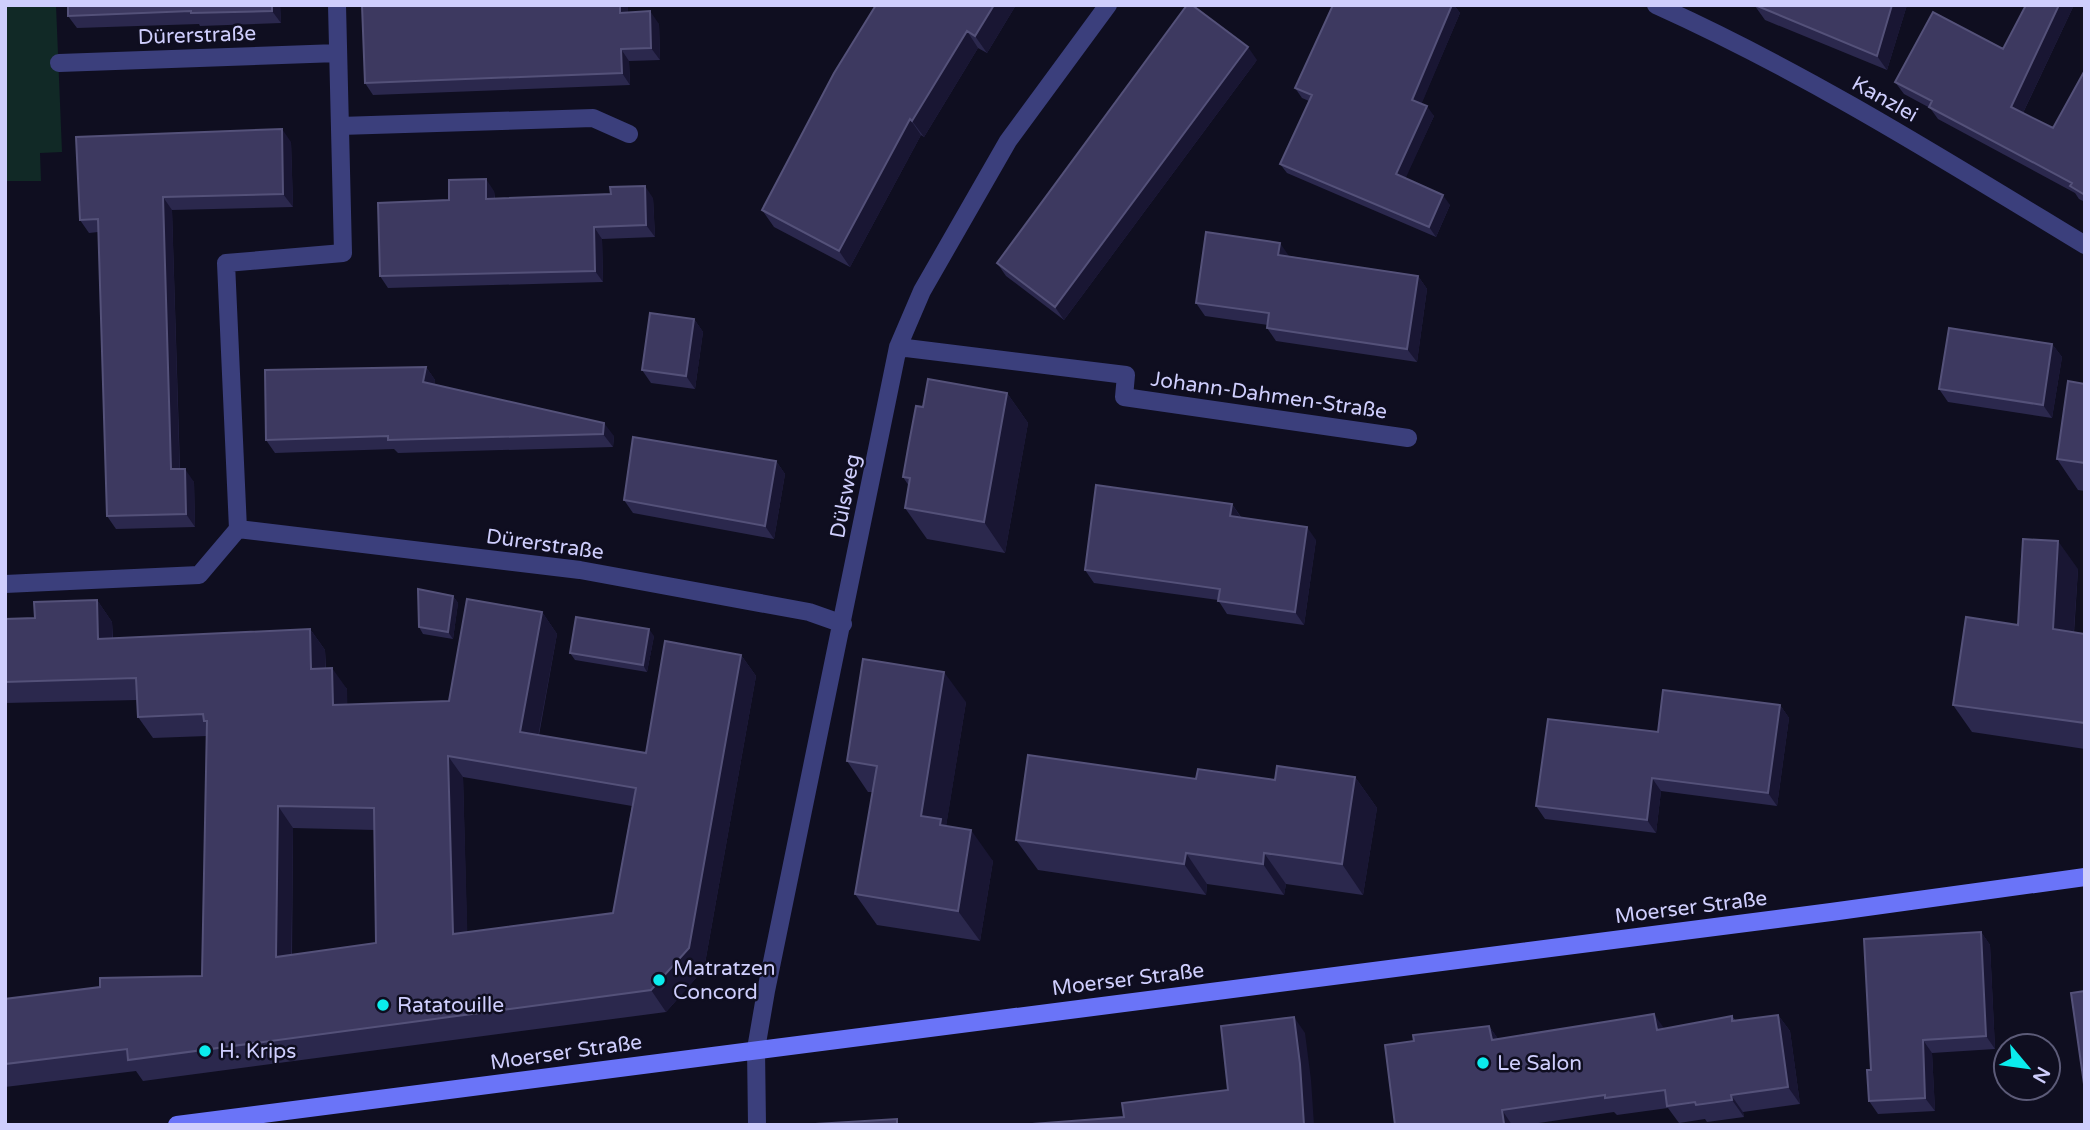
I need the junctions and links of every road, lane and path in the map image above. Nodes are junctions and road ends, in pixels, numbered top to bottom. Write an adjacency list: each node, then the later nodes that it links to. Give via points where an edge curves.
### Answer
1 (337, 5): 4 (street)
2 (1108, 5): 9 (street, Dülsweg, via 1008,141 922,291)
3 (1656, 5): 8 (street, Kanzlei, via 1719,33 1889,128)
4 (338, 53): 5 (street, Dürerstraße); 6 (street)
5 (59, 63)
6 (340, 126): 7 (street, via 593,118); 11 (street, via 342,253 226,263)
7 (629, 134)
8 (2085, 245)
9 (898, 348): 10 (street, Johann-Dahmen-Straße, via 1126,376 1124,397); 13 (street, Dülsweg)
10 (1408, 438)
11 (238, 529): 12 (street, via 199,575); 13 (street, Dürerstraße, via 580,570 809,612)
12 (5, 584)
13 (843, 624): 15 (street, Dülsweg)
14 (2085, 877): 15 (main road, Moerser Straße)
15 (756, 1049): 16 (main road, Moerser Straße); 17 (street, Dülsweg)
16 (177, 1125)
17 (757, 1125)

